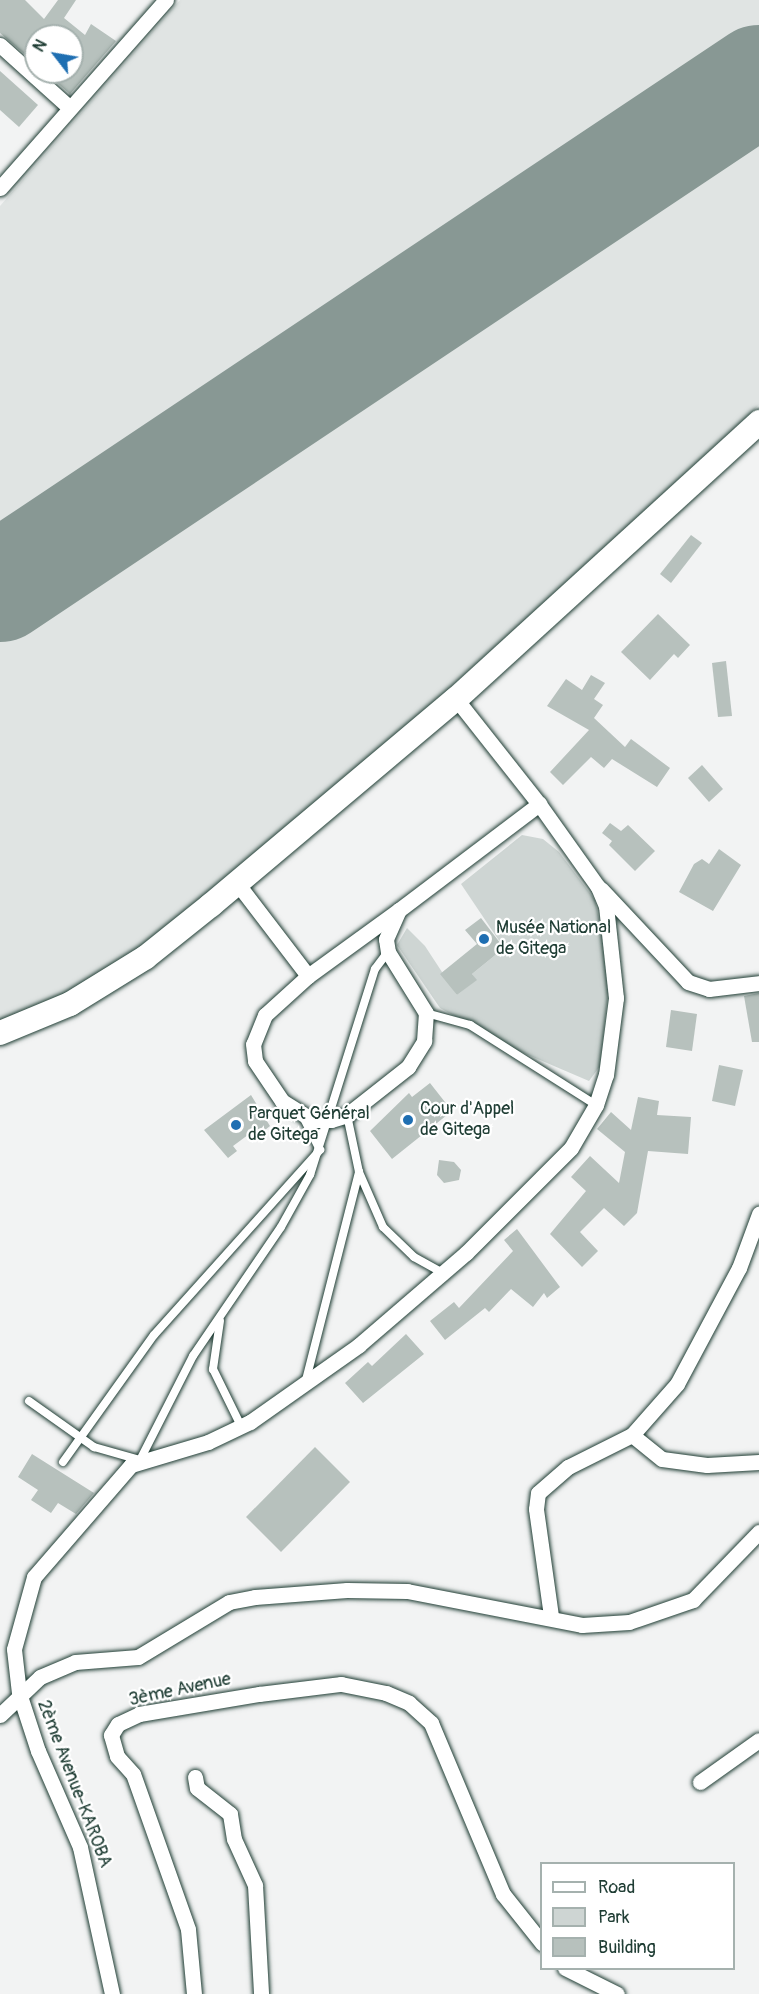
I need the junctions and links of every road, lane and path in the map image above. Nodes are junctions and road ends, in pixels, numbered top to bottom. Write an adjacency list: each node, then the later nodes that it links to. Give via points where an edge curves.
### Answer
1 (166, 0): 3 (street)
2 (0, 45): 3 (street)
3 (70, 108): 4 (street)
4 (0, 188)
5 (759, 422): 6 (main road)
6 (456, 699): 7 (street); 8 (main road)
7 (539, 804): 9 (street); 10 (street)
8 (237, 883): 12 (street); 15 (main road, via 146,957 70,1004)
9 (598, 886): 13 (street, via 688,981 709,989); 16 (street, via 610,922 616,998 606,1075)
10 (399, 910): 11 (street, via 386,939); 12 (street)
11 (387, 952): 14 (street); 19 (lane, via 375,969)
12 (309, 976): 17 (street, via 265,1015 253,1044 260,1074)
13 (759, 983)
14 (426, 1013): 16 (lane, via 470,1025); 18 (street, via 418,1055)
15 (0, 1033)
16 (596, 1105): 23 (street, via 554,1168)
17 (299, 1114): 19 (street); 20 (lane, via 311,1128)
18 (346, 1115): 19 (street); 21 (lane)
19 (331, 1120): 20 (lane)
20 (320, 1150): 24 (lane, via 300,1196); 29 (lane, via 154,1335)
21 (359, 1172): 23 (lane, via 383,1227 414,1257); 25 (lane)
22 (759, 1214): 28 (street, via 739,1268 677,1384)
23 (441, 1272): 25 (street, via 359,1345)
24 (224, 1310): 27 (lane, via 213,1348 213,1369); 30 (lane, via 178,1381)
25 (304, 1384): 27 (street)
26 (29, 1401): 29 (lane)
27 (241, 1426): 30 (street, via 208,1442)
28 (632, 1435): 32 (street, via 662,1459 707,1465); 34 (street, via 568,1467 538,1493 536,1509)
29 (78, 1438): 30 (lane, via 113,1455); 31 (lane)
30 (140, 1460): 35 (street, 2ème Avenue-KAROBA, via 122,1473 34,1577 14,1649)
31 (63, 1462)
32 (759, 1462)
33 (759, 1532): 34 (street, via 693,1600 630,1622 582,1625)
34 (551, 1616): 35 (street, via 407,1591 255,1596 229,1602 138,1657 75,1662 40,1677)
35 (20, 1693): 36 (street); 42 (street, 2ème Avenue-KAROBA, via 38,1751 81,1847)
36 (0, 1714)
37 (759, 1740): 39 (street)
38 (195, 1777): 44 (street, via 197,1788 230,1814 234,1839 255,1885)
39 (700, 1782)
40 (540, 1940): 43 (street, 3ème Avenue, via 503,1894 431,1723 409,1703 386,1693 341,1684 165,1709 118,1724 111,1735 117,1756 133,1774 188,1929)
41 (569, 1970): 45 (street)
42 (112, 1994)
43 (194, 1994)
44 (261, 1994)
45 (617, 1994)

